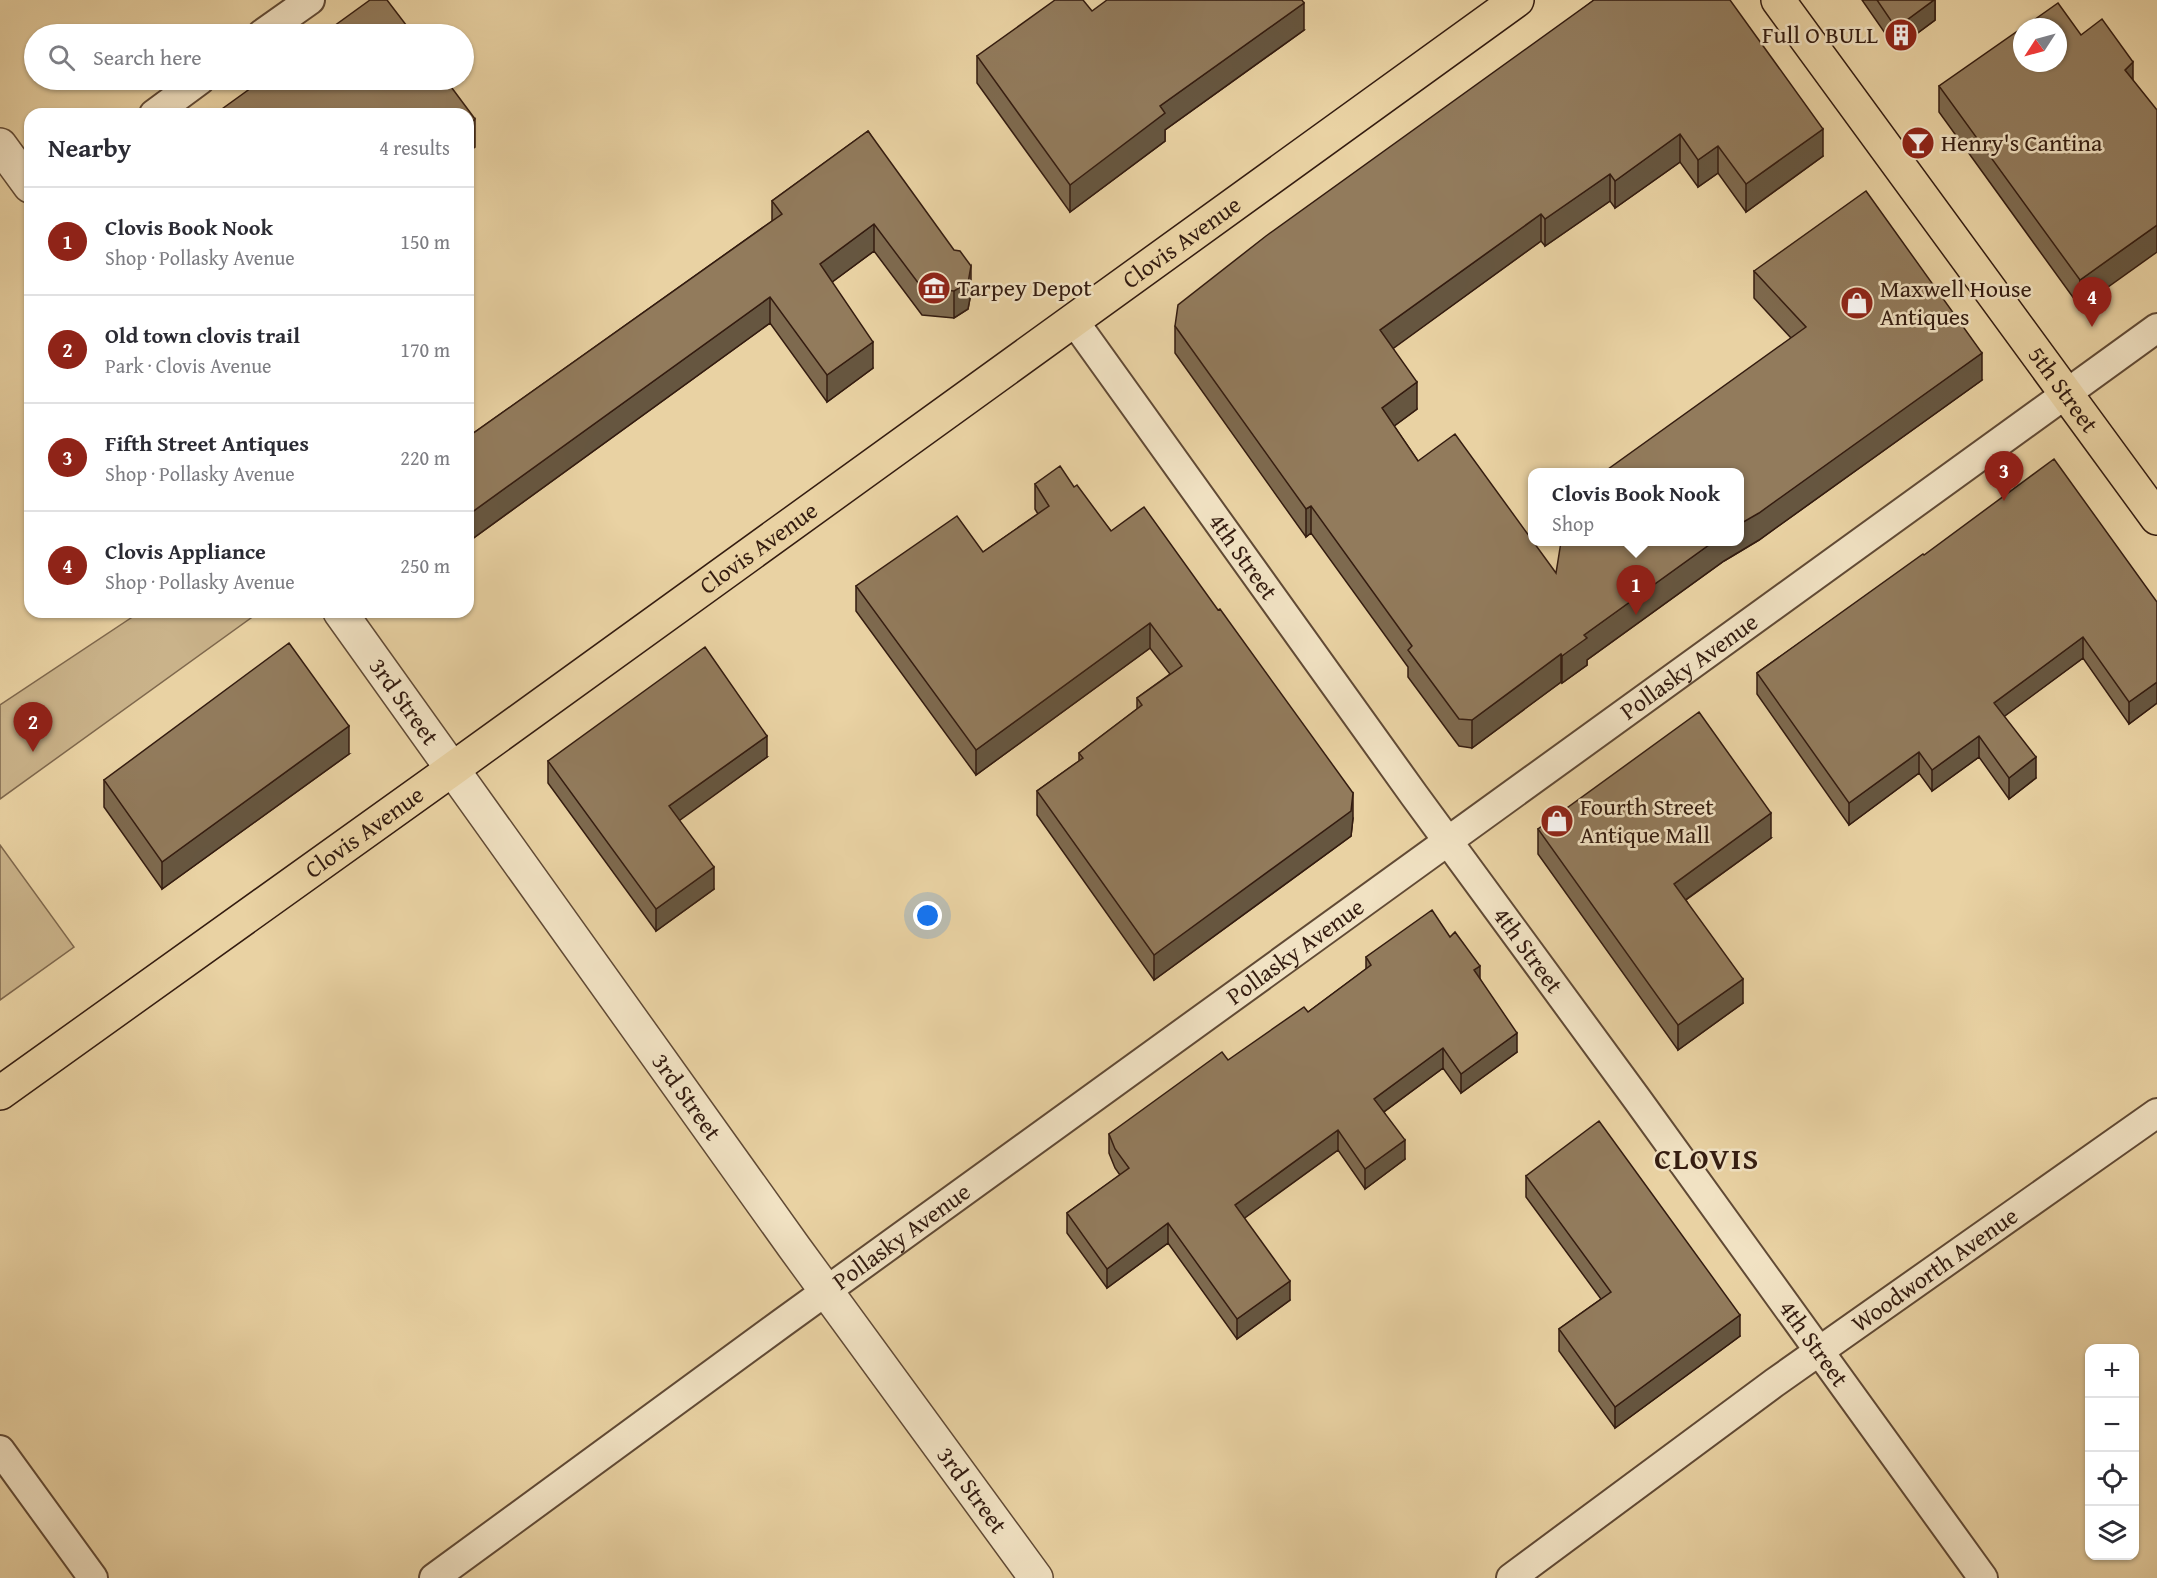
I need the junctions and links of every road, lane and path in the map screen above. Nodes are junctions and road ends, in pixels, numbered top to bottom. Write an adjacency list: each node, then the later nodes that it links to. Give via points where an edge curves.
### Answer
1 (310, 0): 4 (street)
2 (1517, 0): 9 (main road, Clovis Avenue)
3 (1778, 0): 11 (main road, 5th Street)
4 (276, 24)
5 (186, 90): 6 (street)
6 (162, 108)
7 (0, 145): 8 (street)
8 (24, 178)
9 (1074, 321): 14 (main road, Clovis Avenue); 15 (street, 4th Street)
10 (2157, 328): 11 (street, Pollasky Avenue)
11 (2067, 393): 12 (main road, 5th Street); 15 (street, Pollasky Avenue)
12 (2157, 518)
13 (344, 618): 14 (street, 3rd Street)
14 (454, 768): 16 (main road, Clovis Avenue); 18 (street, 3rd Street)
15 (1448, 841): 18 (street, Pollasky Avenue); 19 (street, 4th Street)
16 (0, 1093)
17 (2157, 1113): 19 (street, Woodworth Avenue)
18 (827, 1291): 22 (street, Pollasky Avenue); 23 (street, 3rd Street)
19 (1819, 1352): 24 (street, Woodworth Avenue); 25 (street, 4th Street)
20 (0, 1450): 21 (street)
21 (93, 1578)
22 (434, 1578)
23 (1036, 1578)
24 (1511, 1578)
25 (1983, 1578)

